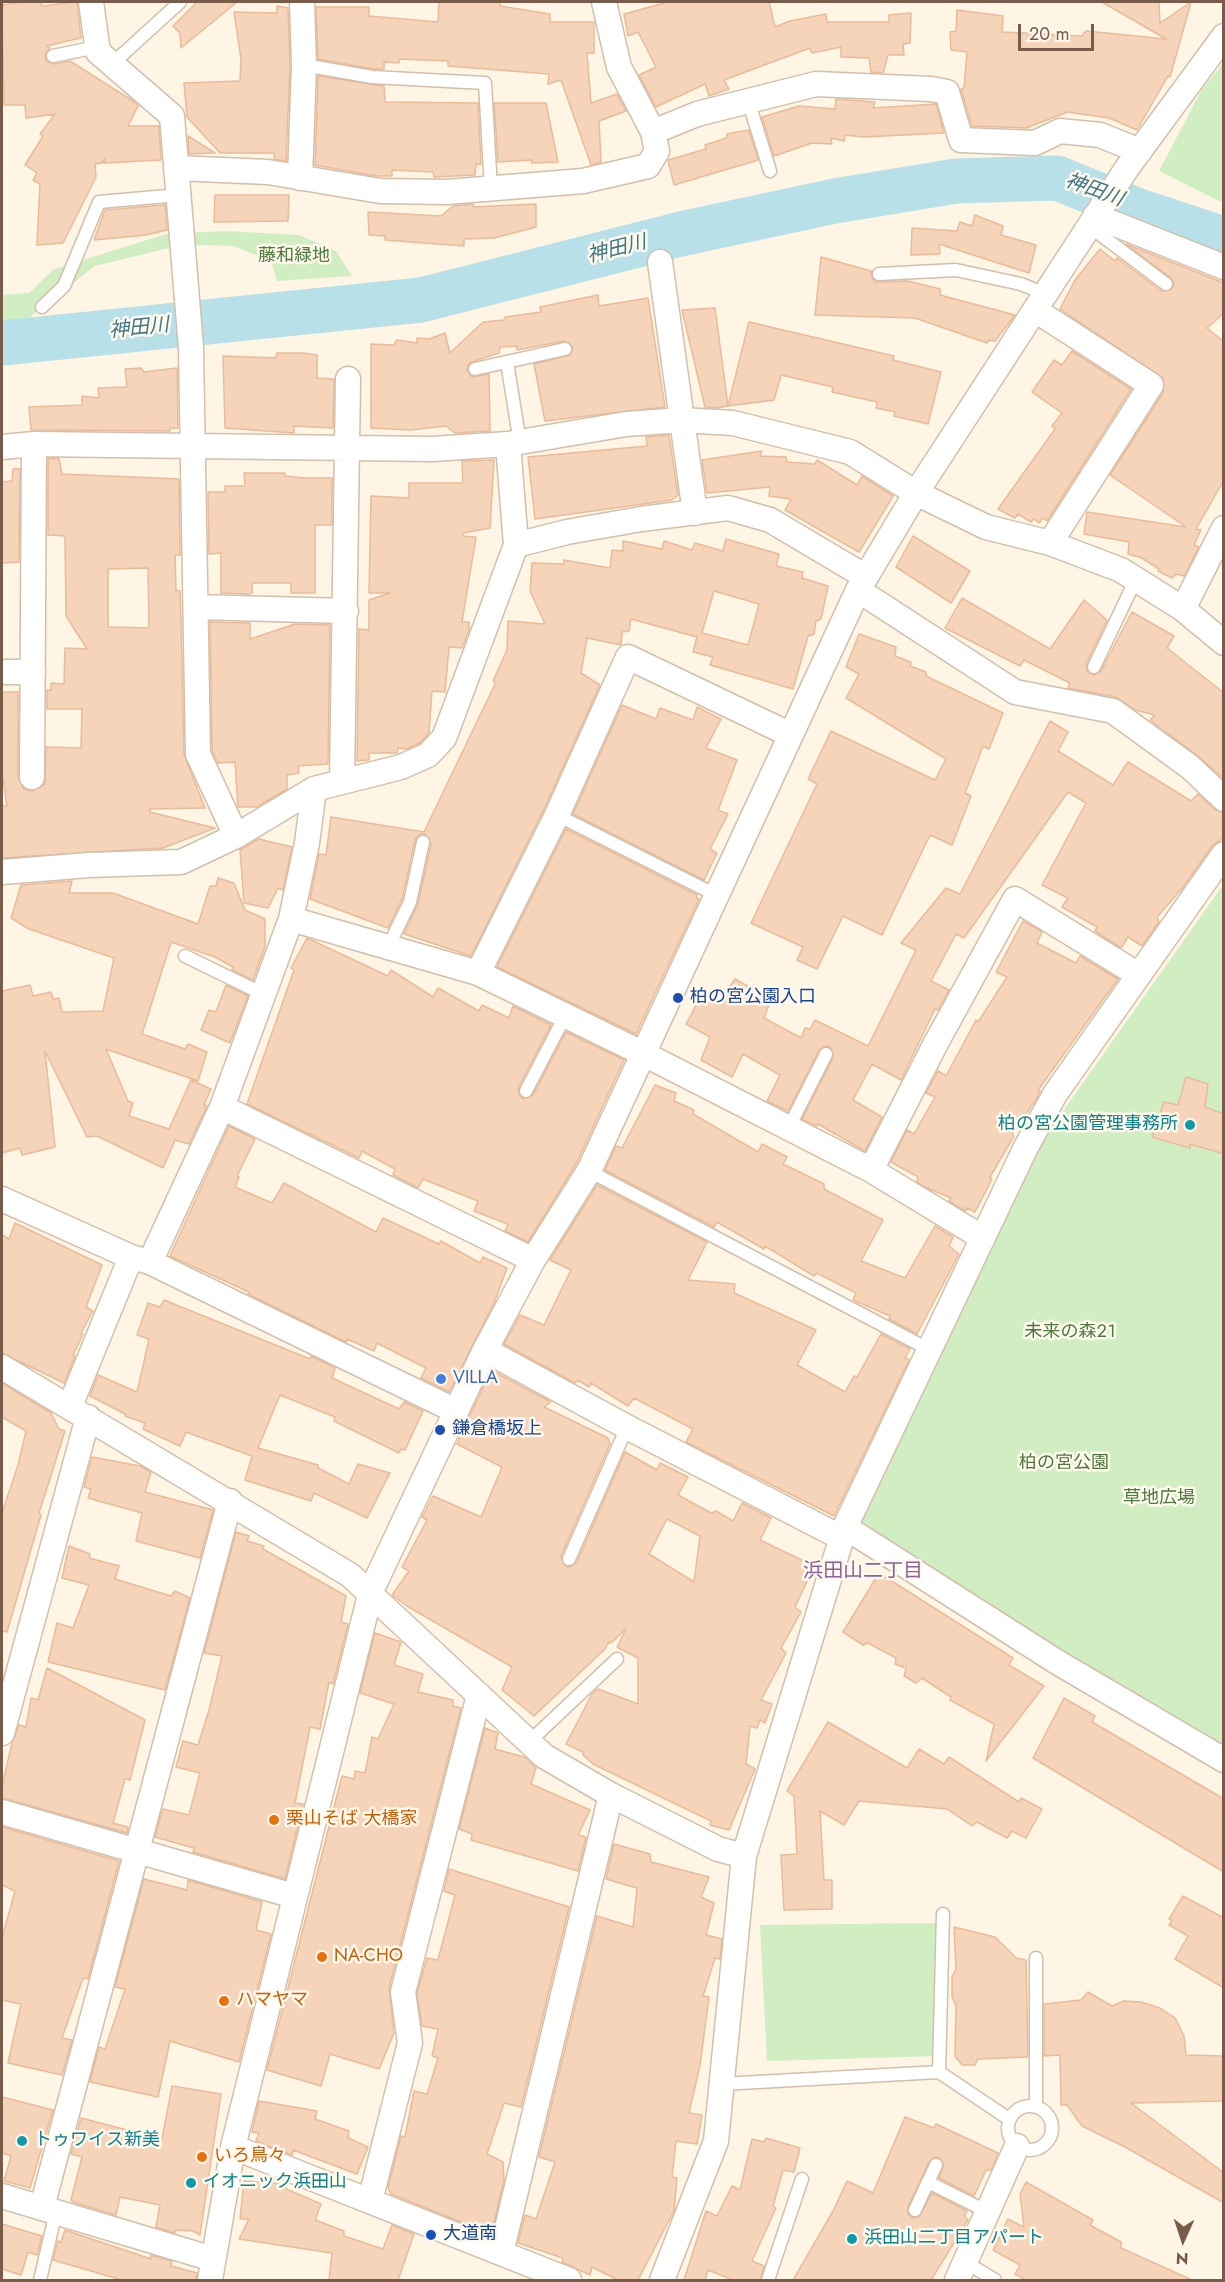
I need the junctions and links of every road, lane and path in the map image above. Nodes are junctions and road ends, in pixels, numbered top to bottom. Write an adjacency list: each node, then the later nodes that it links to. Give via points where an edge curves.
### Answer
1 (91, 2): 7 (street)
2 (180, 2): 7 (lane)
3 (302, 2): 8 (street)
4 (604, 2): 10 (street, via 619,67)
5 (1224, 36): 11 (street)
6 (53, 56): 7 (lane)
7 (105, 56): 12 (street, via 172,116)
8 (304, 65): 14 (street); 15 (lane, via 372,77 485,83)
9 (748, 100): 10 (street, via 697,114); 11 (street, via 816,84 931,89 946,92 961,140 1035,143 1060,131 1100,135); 13 (lane)
10 (654, 132): 15 (street, via 657,151 648,166 583,182)
11 (1140, 151): 17 (street)
12 (176, 168): 14 (street, via 268,172); 16 (street)
13 (770, 171)
14 (300, 178): 15 (street, via 380,191)
15 (491, 189)
16 (179, 195): 23 (lane, via 99,202 64,286); 31 (street, via 191,341)
17 (1095, 218): 19 (street); 21 (lane); 22 (street)
18 (660, 262): 28 (street)
19 (1224, 267)
20 (879, 274): 22 (lane, via 956,270 1021,284)
21 (1166, 284)
22 (1040, 302): 34 (street); 37 (street, via 1151,385)
23 (42, 307)
24 (565, 349): 25 (lane)
25 (507, 362): 26 (lane); 29 (lane)
26 (475, 369)
27 (348, 379): 33 (street)
28 (682, 420): 29 (street, via 626,424); 34 (street, via 734,423 850,452); 35 (street)
29 (514, 443): 33 (street, via 432,448); 38 (street)
30 (34, 444): 31 (street); 32 (street); 47 (street)
31 (194, 446): 33 (street); 41 (street)
32 (2, 447)
33 (347, 447): 43 (street)
34 (916, 492): 37 (street, via 986,527); 40 (street)
35 (695, 513): 38 (street, via 567,532); 40 (street, via 728,508 770,520)
36 (1224, 528): 42 (street)
37 (1050, 543): 39 (street)
38 (516, 545): 50 (street, via 444,738 428,755 401,767)
39 (1136, 579): 42 (street); 45 (lane)
40 (862, 583): 48 (street); 52 (street, via 1015,692 1113,711 1190,768)
41 (196, 608): 43 (street); 54 (street, via 198,754)
42 (1183, 609): 44 (street)
43 (346, 611): 50 (street)
44 (1224, 643)
45 (1095, 667)
46 (2, 672): 47 (street)
47 (33, 672): 49 (street)
48 (791, 735): 53 (street, via 628,657); 58 (street)
49 (32, 777)
50 (342, 782): 51 (street)
51 (314, 789): 54 (street); 59 (street)
52 (1224, 799)
53 (557, 816): 58 (lane); 62 (street)
54 (236, 836): 57 (street, via 181,862)
55 (423, 842): 60 (lane, via 410,902)
56 (1224, 854): 63 (street)
57 (2, 872)
58 (718, 896): 66 (street)
59 (291, 919): 60 (street); 64 (street)
60 (388, 945): 62 (street)
61 (185, 956): 64 (lane)
62 (477, 973): 65 (street)
63 (1137, 974): 71 (street, via 1015,899); 74 (street, via 1054,1094)
64 (264, 994): 69 (street)
65 (565, 1016): 66 (street); 68 (lane)
66 (644, 1054): 70 (street); 72 (street)
67 (826, 1054): 70 (lane)
68 (526, 1091)
69 (222, 1107): 75 (street); 76 (street)
70 (788, 1129): 71 (street)
71 (871, 1170): 74 (street)
72 (589, 1171): 76 (street); 78 (lane)
73 (2, 1199): 75 (street)
74 (983, 1238): 78 (street)
75 (140, 1259): 80 (street); 81 (street)
76 (533, 1260): 77 (street)
77 (485, 1350): 81 (street); 82 (street)
78 (930, 1350): 84 (street)
79 (2, 1367): 80 (street)
80 (79, 1411): 83 (street); 89 (street)
81 (456, 1411): 86 (street)
82 (627, 1427): 84 (street); 85 (lane)
83 (230, 1502): 86 (street); 94 (street)
84 (844, 1532): 91 (street); 95 (street)
85 (569, 1559)
86 (371, 1591): 88 (street); 96 (street)
87 (617, 1659): 90 (lane)
88 (479, 1695): 90 (street); 109 (street, via 404,1992 410,2043)
89 (2, 1733)
90 (530, 1741): 92 (street, via 544,1756)
91 (1224, 1760)
92 (611, 1795): 95 (street, via 718,1849); 113 (street)
93 (2, 1812): 94 (street)
94 (137, 1851): 96 (street); 110 (street)
95 (744, 1856): 100 (street)
96 (294, 1896): 104 (street)
97 (942, 1914): 99 (lane)
98 (1036, 1958): 101 (lane)
99 (939, 2072): 100 (lane); 102 (lane)
100 (721, 2084): 118 (street, via 716,2141)
101 (1036, 2107): 102 (lane, via 1018,2110); 103 (lane, via 1051,2122 1049,2137 1032,2150)
102 (1009, 2119): 103 (lane, via 1009,2134)
103 (1017, 2146): 112 (street)
104 (233, 2147): 109 (street); 114 (street)
105 (936, 2165): 107 (lane)
106 (802, 2179): 119 (lane)
107 (928, 2182): 111 (lane); 112 (lane)
108 (2, 2196): 110 (street)
109 (370, 2201): 113 (street)
110 (49, 2209): 114 (street); 116 (lane)
111 (915, 2210)
112 (988, 2212): 115 (street)
113 (501, 2253): 117 (street)
114 (211, 2270)
115 (961, 2271): 120 (lane)
116 (40, 2280)
117 (569, 2280)
118 (662, 2280)
119 (768, 2280)
120 (995, 2280)

